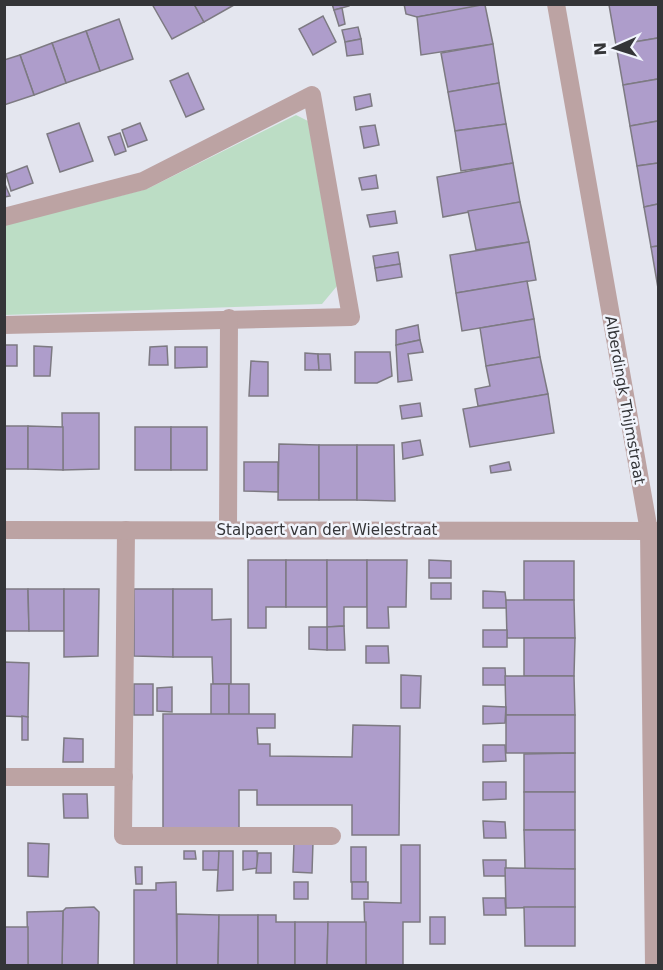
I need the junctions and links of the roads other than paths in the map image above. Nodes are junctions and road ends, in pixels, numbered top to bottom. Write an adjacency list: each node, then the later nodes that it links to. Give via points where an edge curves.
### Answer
1 (555, 9): 8 (street, Alberdingk Thijmstraat)
2 (4, 217): 3 (street, via 144,181 312,95 351,317)
3 (229, 318): 4 (street); 7 (street)
4 (4, 325)
5 (4, 530): 6 (street, Stalpaert van der Wielestraat)
6 (126, 530): 7 (street, Stalpaert van der Wielestraat); 10 (street)
7 (228, 530): 8 (street, Stalpaert van der Wielestraat)
8 (654, 531): 12 (street, Alberdingk Thijmstraat)
9 (4, 777): 10 (street)
10 (124, 777): 11 (street, via 123,836)
11 (332, 836)
12 (654, 966)

